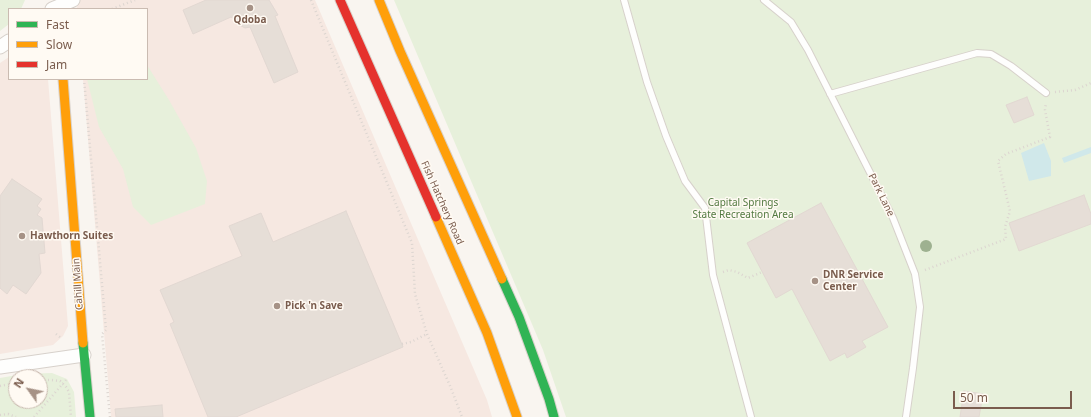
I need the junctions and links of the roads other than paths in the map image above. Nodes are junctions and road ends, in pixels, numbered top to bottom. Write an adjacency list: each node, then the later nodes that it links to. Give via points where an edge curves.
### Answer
1 (73, 0): 6 (street)
2 (340, 0): 13 (main road, Fish Hatchery Road, via 487,333)
3 (379, 0): 14 (main road, via 518,317)
4 (624, 0): 15 (lane, via 647,82 666,136 685,181 705,208 713,274)
5 (764, 0): 9 (lane, Park Lane, via 790,22 808,50)
6 (53, 6)
7 (63, 80): 10 (main road, Cahill Main)
8 (1046, 93): 9 (lane, via 991,54 977,53)
9 (830, 94): 16 (lane, Park Lane, via 893,218 915,274 920,307)
10 (84, 355): 11 (street); 12 (main road, Cahill Main)
11 (0, 367)
12 (90, 417)
13 (517, 417)
14 (554, 417)
15 (750, 417)
16 (906, 417)

